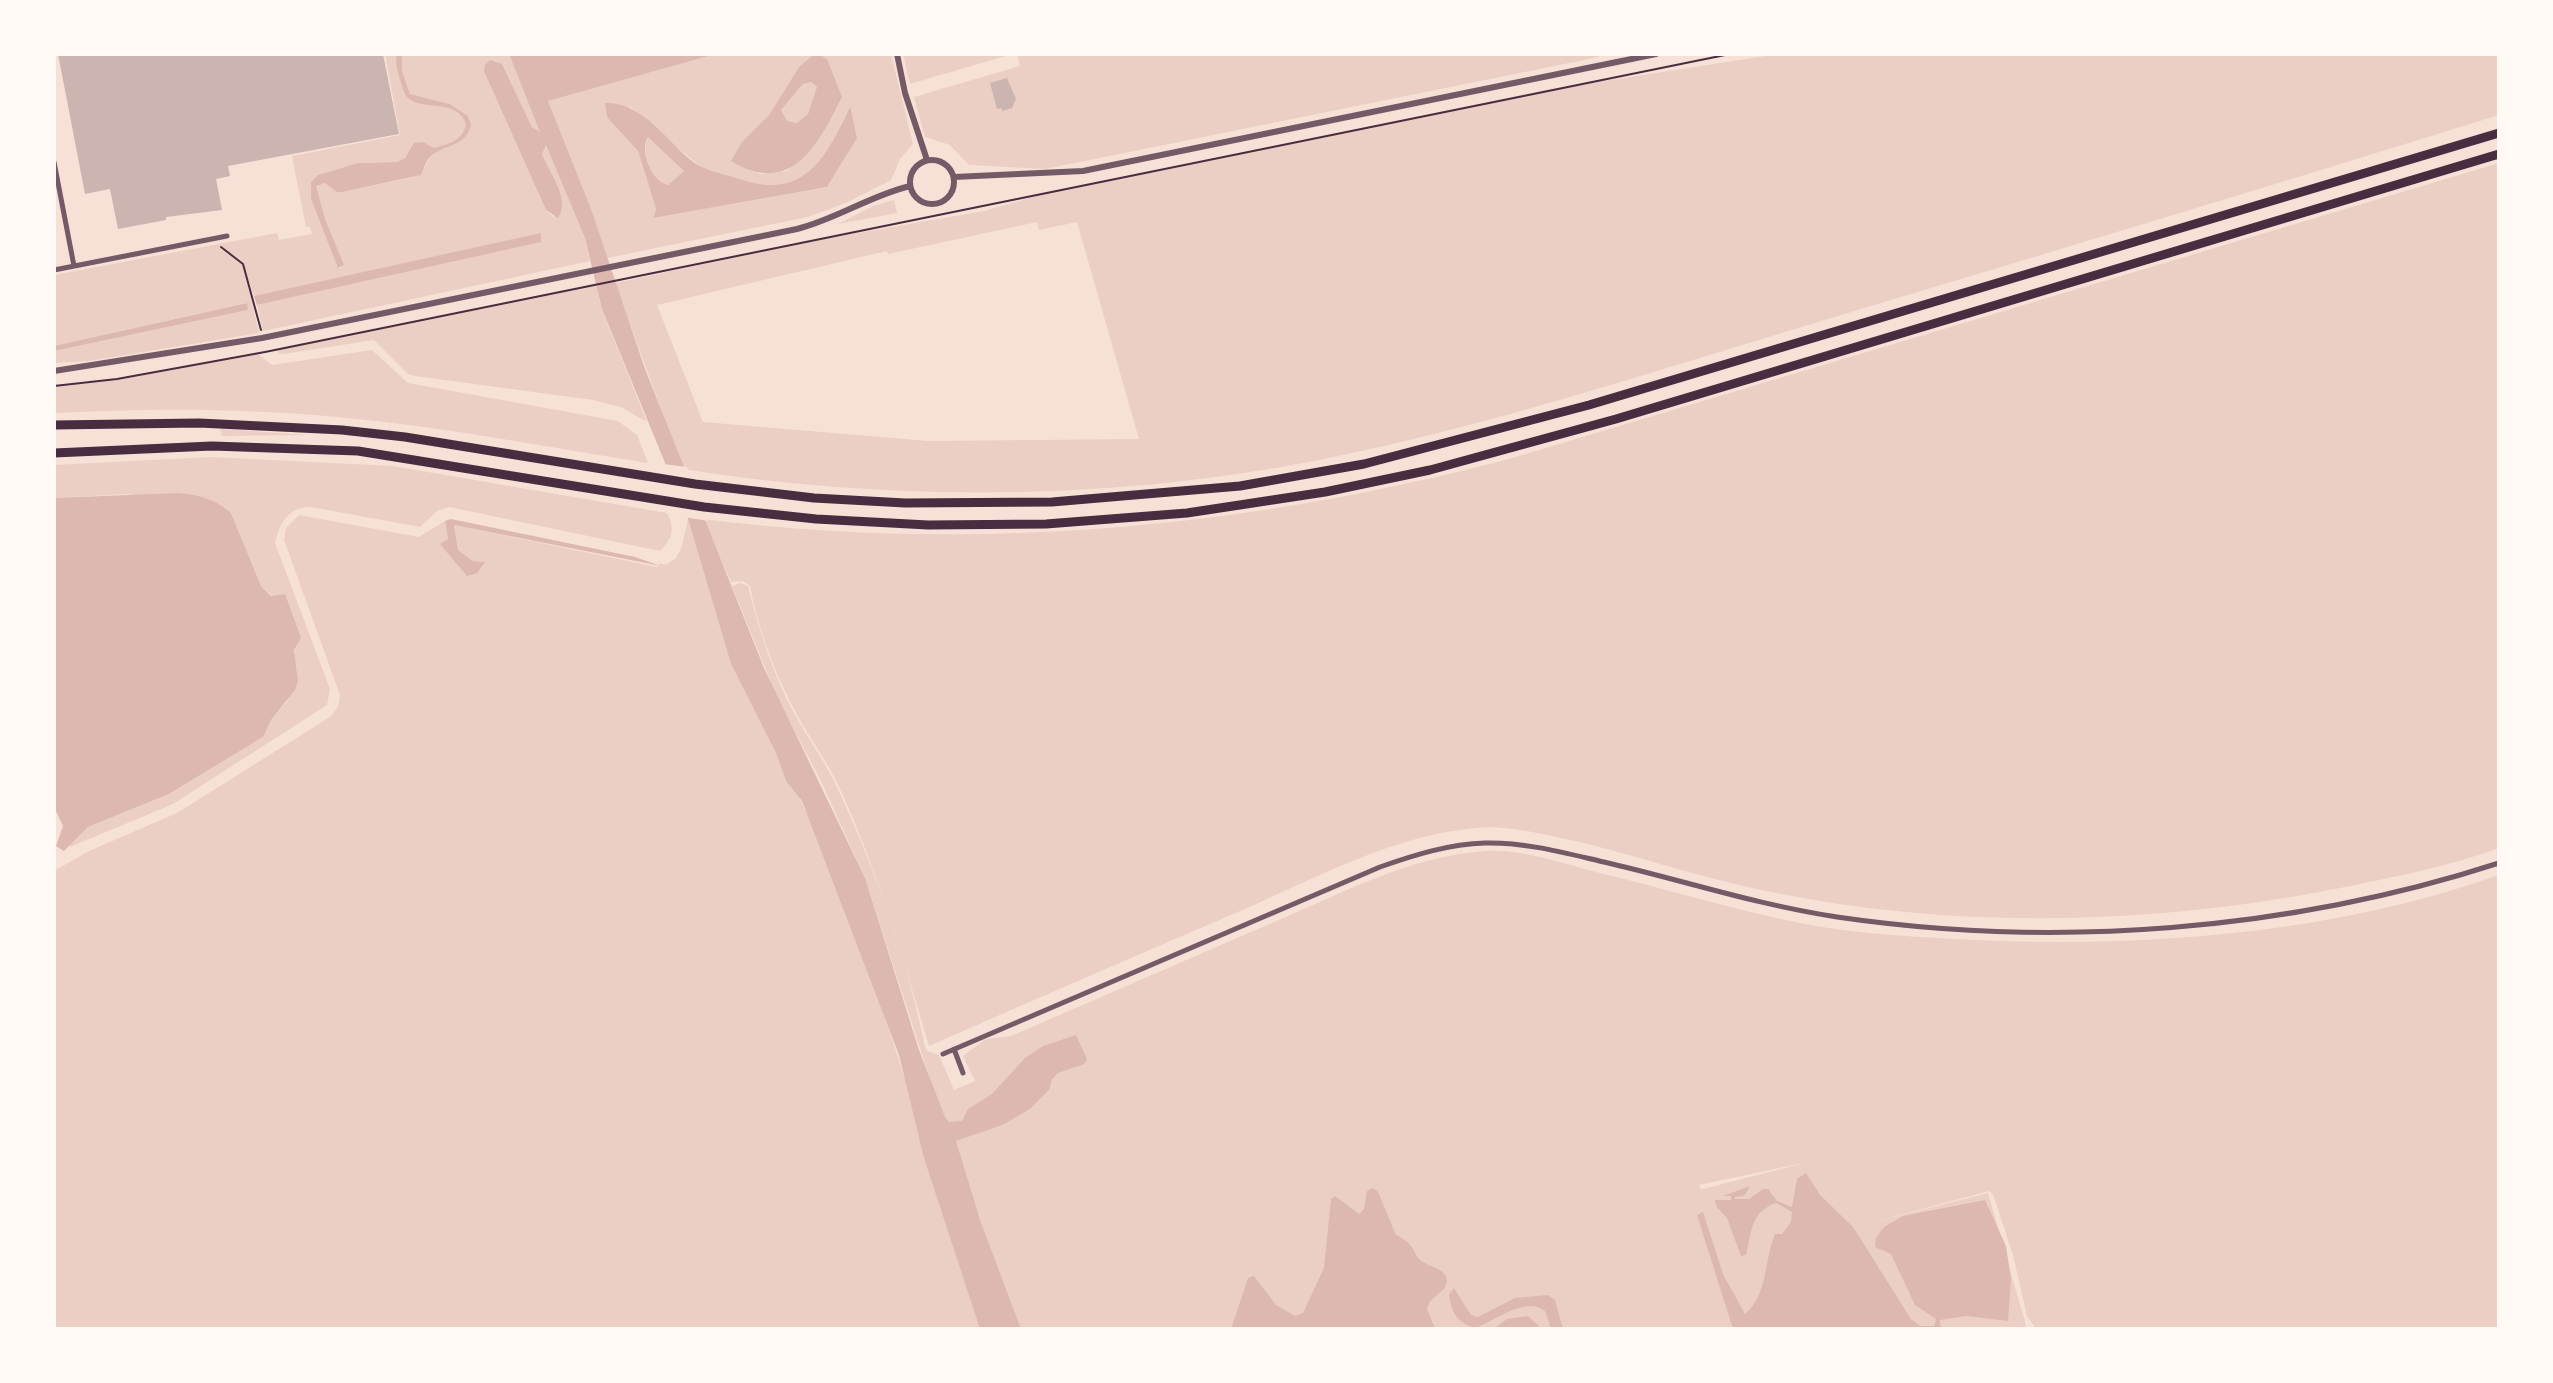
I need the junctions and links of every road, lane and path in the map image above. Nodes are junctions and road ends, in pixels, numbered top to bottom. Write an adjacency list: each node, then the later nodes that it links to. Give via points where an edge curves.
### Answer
1 (897, 54): 6 (street)
2 (1657, 54): 8 (street, via 1083,171)
3 (1730, 54): 16 (path, via 265,352)
4 (2499, 133): 17 (highway, via 1602,401 1364,464 1240,486 1052,502 905,503 695,484 405,436 342,430 199,423)
5 (2499, 154): 18 (highway, via 1616,419 1430,470 1187,513 1046,524 928,525 704,507 358,451 212,446)
6 (927, 160): 8 (street, via 943,162); 9 (street, via 914,169)
7 (54, 162): 12 (street)
8 (954, 177): 9 (street, via 952,193 937,204 919,200)
9 (910, 186): 14 (street, via 874,196 809,226)
10 (227, 236): 11 (street)
11 (212, 240): 12 (street); 14 (path, via 243,264)
12 (74, 266): 13 (street)
13 (54, 270)
14 (262, 338): 15 (street)
15 (54, 371)
16 (54, 386)
17 (54, 425)
18 (54, 453)
19 (2499, 863): 20 (street, via 2434,884 2294,912 2174,926 2021,931 1829,916 1560,852 1518,845 1453,846 1380,867)
20 (954, 1049): 21 (street); 22 (street)
21 (943, 1054)
22 (963, 1073)

